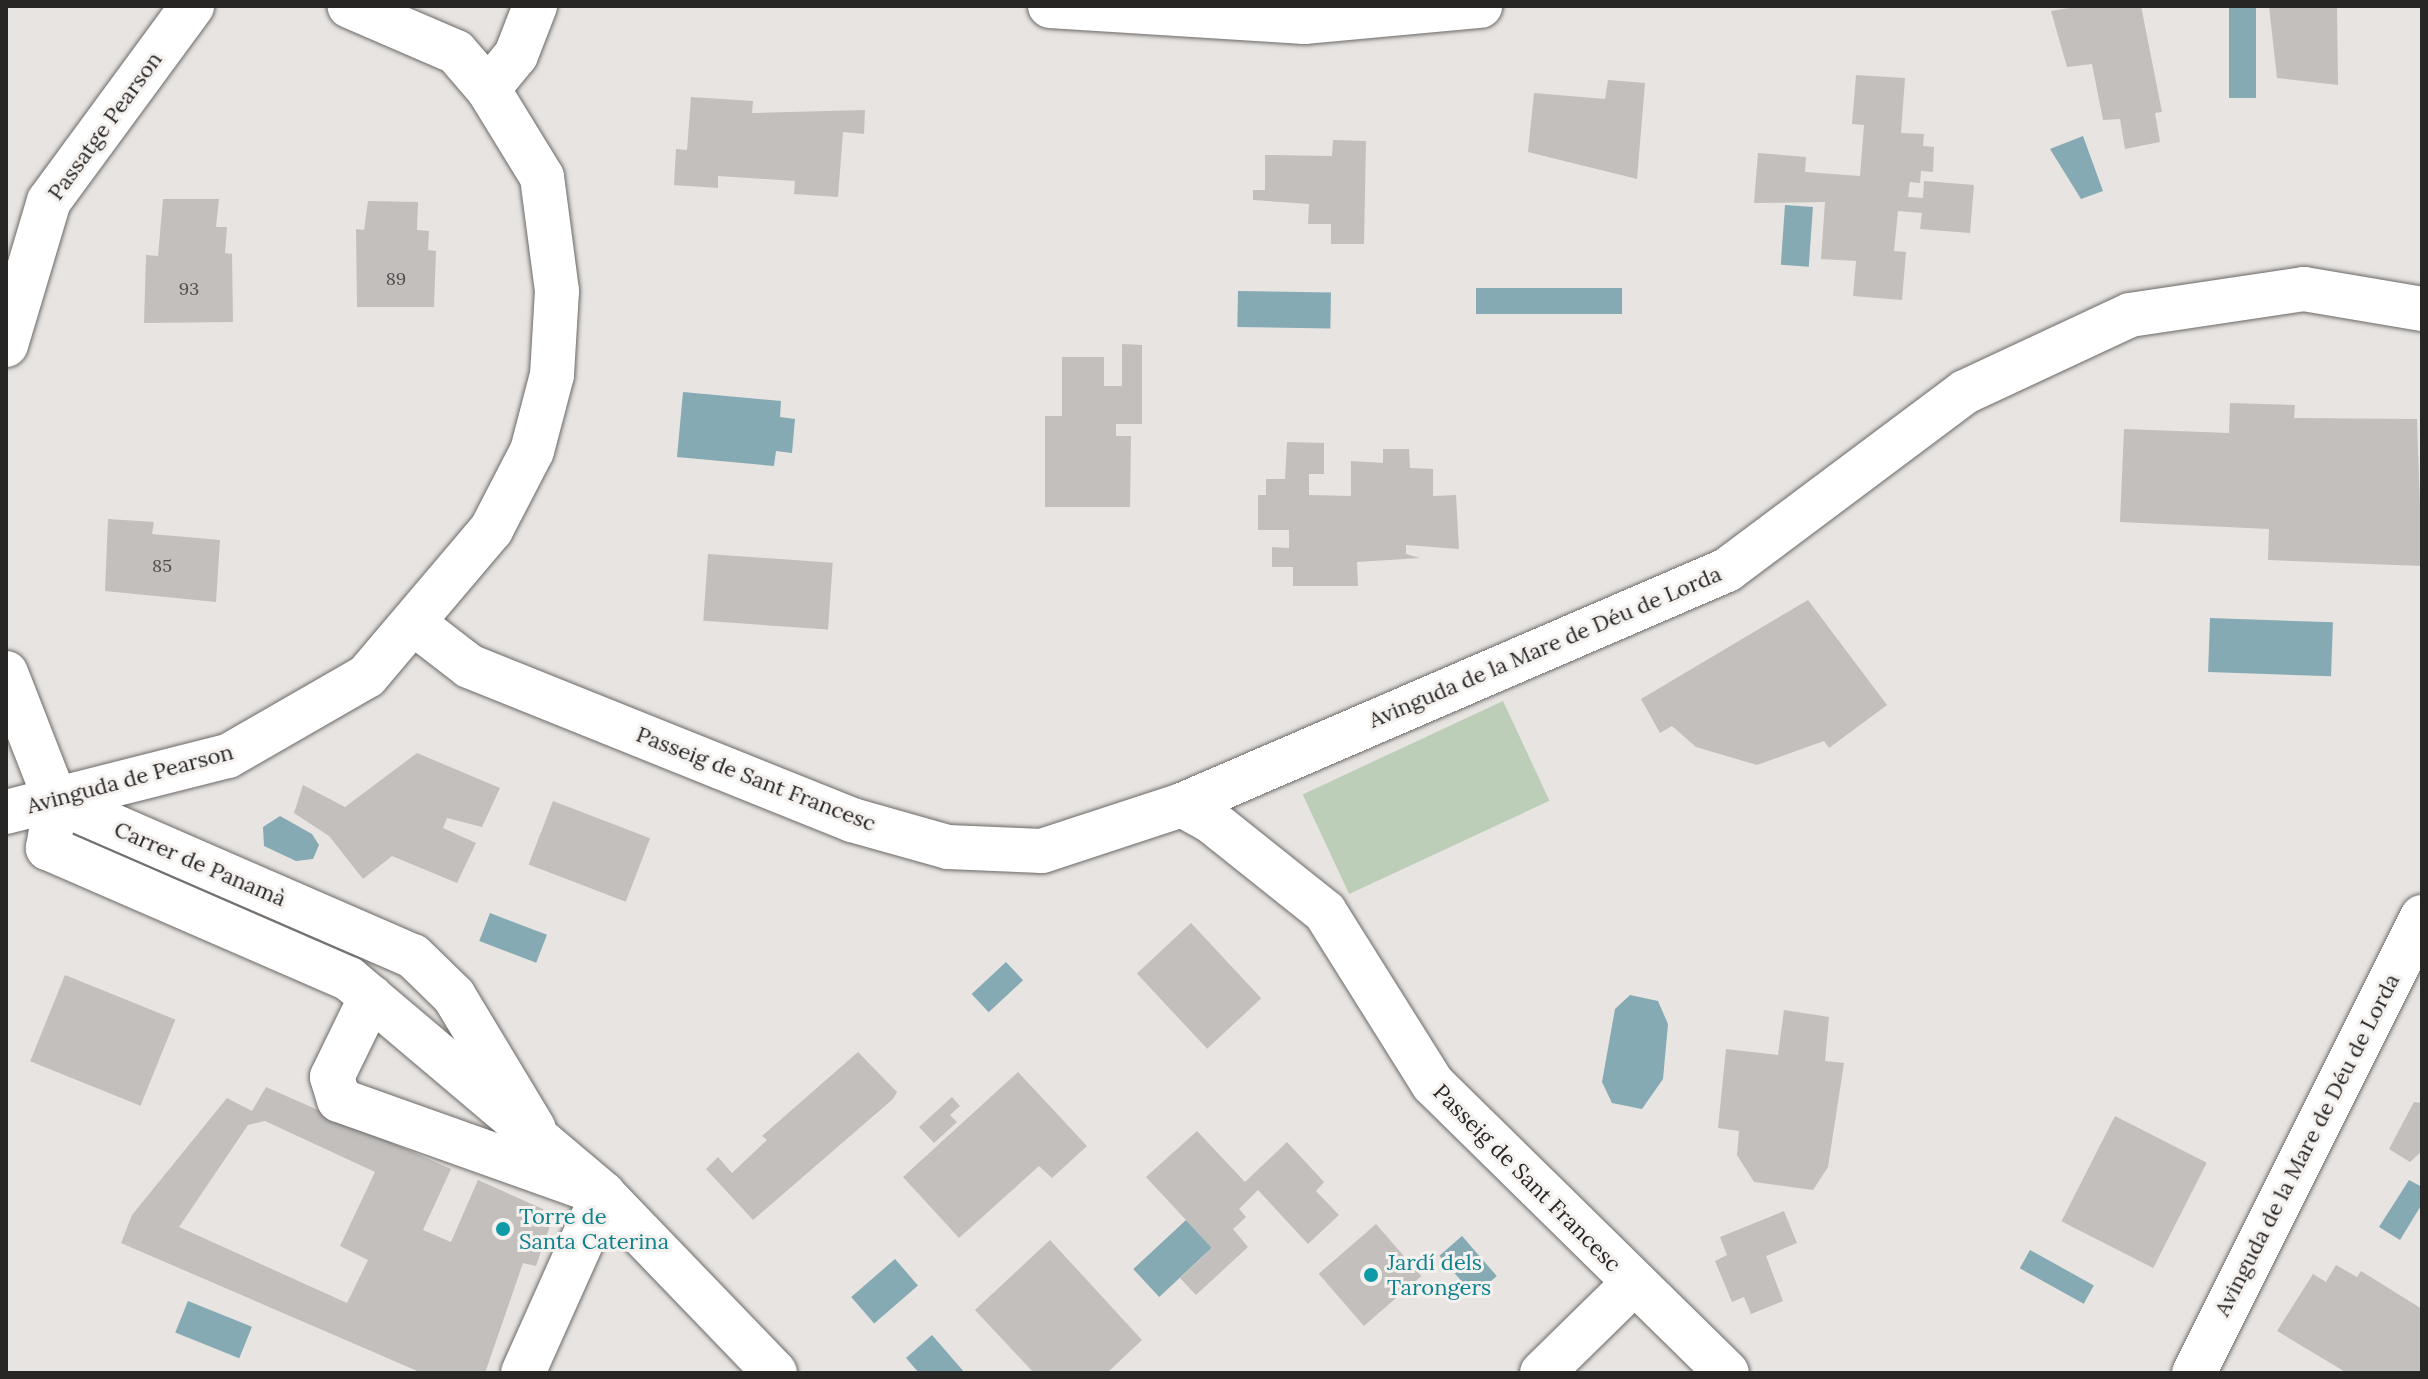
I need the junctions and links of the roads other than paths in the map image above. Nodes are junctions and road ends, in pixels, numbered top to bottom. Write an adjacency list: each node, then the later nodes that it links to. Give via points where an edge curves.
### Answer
1 (192, 6): 8 (street, Passatge Pearson, via 49,201)
2 (349, 6): 6 (street, Avinguda de Pearson, via 456,52)
3 (535, 6): 6 (street, via 516,55)
4 (1050, 6): 5 (street, via 1304,22)
5 (1480, 6)
6 (488, 89): 9 (street, Avinguda de Pearson, via 542,177 554,240 552,375 532,451 511,496)
7 (2422, 309): 12 (street, Avinguda de la Mare de Déu de Lorda, via 2304,289 2130,315 1965,392 1727,570)
8 (6, 345)
9 (416, 625): 11 (street, Avinguda de Pearson, via 367,676 228,756); 12 (street, Passeig de Sant Francesc, via 469,666 852,820 948,847 1042,851)
10 (6, 673): 11 (street)
11 (56, 801): 13 (street, Avinguda de Pearson); 15 (street, Carrer de Panamà, via 48,848 349,979); 16 (street, Carrer de Panamà, via 413,956 454,996)
12 (1182, 805): 18 (street, Passeig de Sant Francesc, via 1325,912 1433,1084)
13 (6, 812)
14 (2422, 917): 23 (street, Avinguda de la Mare de Déu de Lorda)
15 (371, 997): 16 (street, Carrer de Panamà); 17 (street, Carrer de Panamà, via 332,1077 339,1100)
16 (544, 1149): 17 (street, Carrer de Panamà)
17 (603, 1194): 19 (street); 20 (street, Carrer de Panamà)
18 (1632, 1285): 21 (street); 22 (street, Passeig de Sant Francesc)
19 (523, 1373)
20 (775, 1373)
21 (1542, 1373)
22 (1727, 1373)
23 (2194, 1373)

